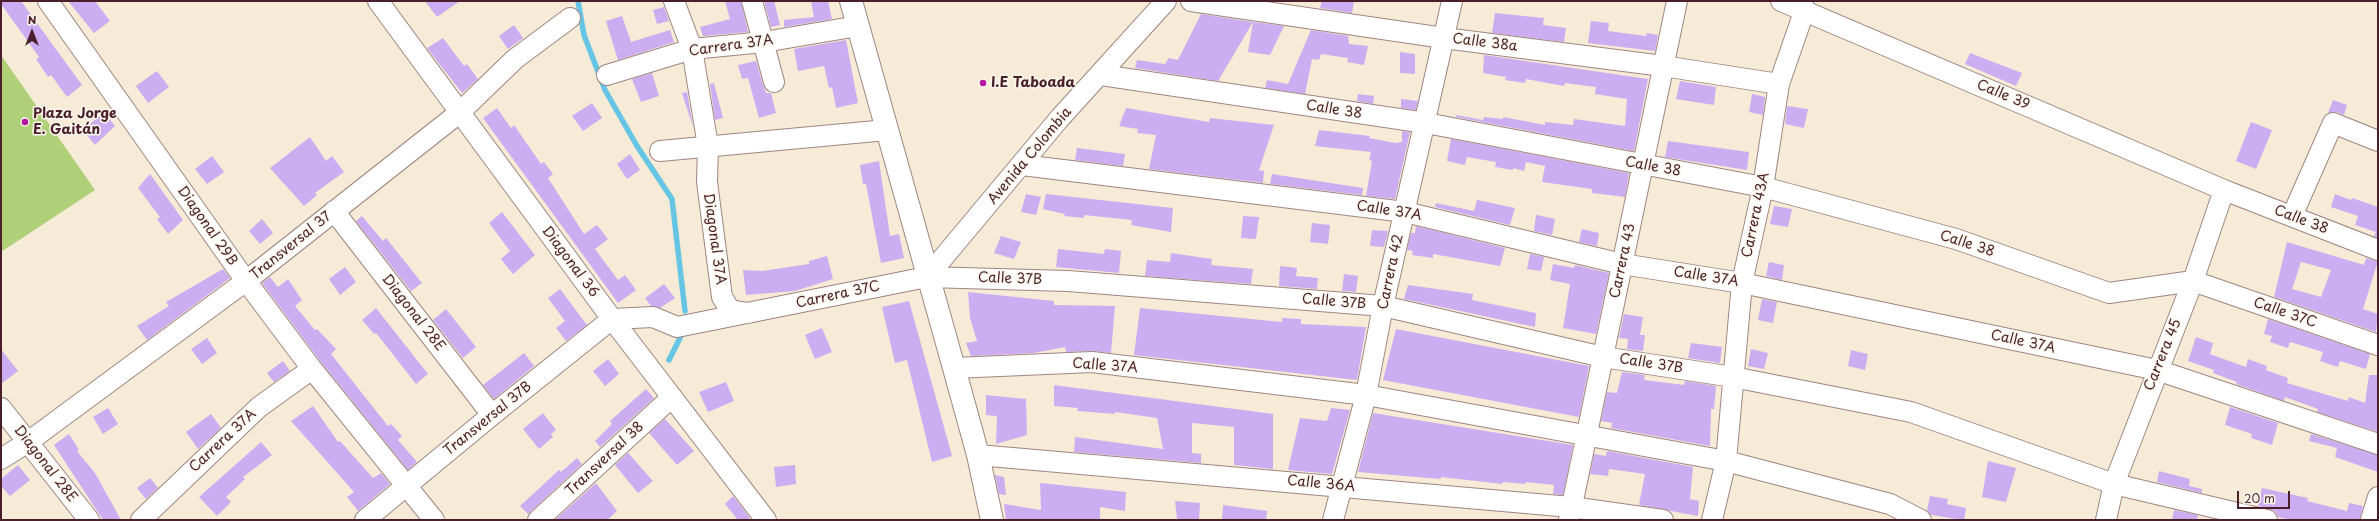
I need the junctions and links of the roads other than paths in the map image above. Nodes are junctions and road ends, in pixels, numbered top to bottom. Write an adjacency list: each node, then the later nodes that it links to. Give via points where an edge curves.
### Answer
1 (48, 1): 39 (street, Diagonal 29B)
2 (674, 1): 16 (street, Diagonal 37A)
3 (752, 1): 15 (street)
4 (850, 1): 13 (street)
5 (1166, 1): 19 (street, Avenida Colombia)
6 (1191, 1): 14 (street, Calle 38a)
7 (1452, 1): 14 (street, Carrera 42)
8 (1677, 1): 17 (street, Carrera 43)
9 (1781, 1): 11 (street, Calle 39)
10 (386, 4): 22 (street, Diagonal 36)
11 (1805, 9): 21 (street, Carrera 43A); 31 (street, Calle 39)
12 (570, 18): 22 (street, Transversal 37, via 514,59)
13 (858, 26): 15 (street, Carrera 37A); 24 (street)
14 (1444, 38): 17 (street, Calle 38a); 23 (street, Carrera 42)
15 (764, 42): 16 (street, Carrera 37A); 20 (street)
16 (692, 49): 18 (street, Carrera 37A); 26 (street, Diagonal 37A)
17 (1663, 66): 21 (street, Calle 38a); 29 (street, Carrera 43)
18 (607, 75)
19 (1101, 75): 23 (street, Calle 38); 28 (street, Avenida Colombia, via 1059,119)
20 (774, 82)
21 (1778, 84): 30 (street, Carrera 43A)
22 (459, 113): 32 (street, Transversal 37); 43 (street, Diagonal 36)
23 (1426, 123): 29 (street, Calle 38); 33 (street, Carrera 42)
24 (887, 130): 26 (street); 37 (street)
25 (2378, 140): 34 (street, via 2333,123)
26 (708, 146): 27 (street); 42 (street, Diagonal 37A, via 707,182 722,297 730,310)
27 (660, 151)
28 (1022, 165): 33 (street, Calle 37A); 37 (street, Avenida Colombia)
29 (1642, 166): 30 (street, Calle 38); 36 (street, Carrera 43)
30 (1763, 187): 38 (street, Calle 38, via 1956,239 2109,293); 40 (street, Carrera 43A)
31 (2224, 190): 34 (street, Calle 38); 38 (street, Carrera 45)
32 (334, 211): 39 (street, Transversal 37); 53 (street, Diagonal 28E)
33 (1404, 212): 36 (street, Calle 37A); 41 (street, Carrera 42)
34 (2292, 216): 35 (street, Calle 38)
35 (2378, 250)
36 (1622, 264): 40 (street, Calle 37A); 45 (street, Carrera 43)
37 (927, 277): 41 (street, Calle 37B, via 1068,281); 42 (street, Carrera 37C); 46 (street)
38 (2193, 281): 44 (street, Calle 37C); 48 (street, Carrera 45)
39 (246, 282): 47 (street, Diagonal 29B); 55 (street, Transversal 37)
40 (1742, 283): 48 (street, Calle 37A); 49 (street, Carrera 43A)
41 (1383, 306): 45 (street, Calle 37B); 50 (street, Carrera 42)
42 (748, 313): 43 (street, Carrera 37C, via 677,327 653,317)
43 (612, 319): 51 (street, Diagonal 36); 53 (street, Transversal 37B)
44 (2378, 345)
45 (1603, 357): 49 (street, Calle 37B); 54 (street, Carrera 43)
46 (954, 368): 50 (street, Calle 37A, via 1092,362); 57 (street)
47 (312, 369): 61 (street, Diagonal 29B); 67 (street, Carrera 37A, via 259,407)
48 (2157, 370): 56 (street, Calle 37A); 60 (street, Carrera 45)
49 (1733, 377): 59 (street, Carrera 43A); 60 (street, Calle 37B, via 1911,412)
50 (1366, 395): 54 (street, Calle 37A); 62 (street, Carrera 42)
51 (672, 398): 70 (street, Transversal 38); 71 (street, Diagonal 36)
52 (1, 408): 55 (street, Diagonal 28E)
53 (492, 415): 61 (street, Transversal 37B)
54 (1586, 436): 59 (street, Calle 37A); 65 (street, Carrera 43)
55 (28, 442): 58 (street, Transversal 37); 66 (street, Diagonal 28E)
56 (2378, 444)
57 (978, 455): 62 (street, Calle 36A); 72 (street)
58 (1, 459)
59 (1726, 461): 64 (street, Calle 37A); 75 (street, Carrera 43A)
60 (2114, 484): 77 (street, Carrera 45); 78 (street)
61 (407, 485): 68 (street, Transversal 37B); 69 (street, Diagonal 29B)
62 (1342, 485): 65 (street, Calle 36A); 73 (street, Carrera 42)
63 (2378, 497): 79 (street)
64 (1889, 512): 76 (street, Calle 37A)
65 (1570, 514): 74 (street, Calle 36A)
66 (89, 520)
67 (141, 520)
68 (365, 520)
69 (434, 520)
70 (538, 520)
71 (766, 520)
72 (992, 520)
73 (1333, 520)
74 (1663, 520)
75 (1712, 520)
76 (1922, 520)
77 (2106, 520)
78 (2267, 520)
79 (2371, 520)

